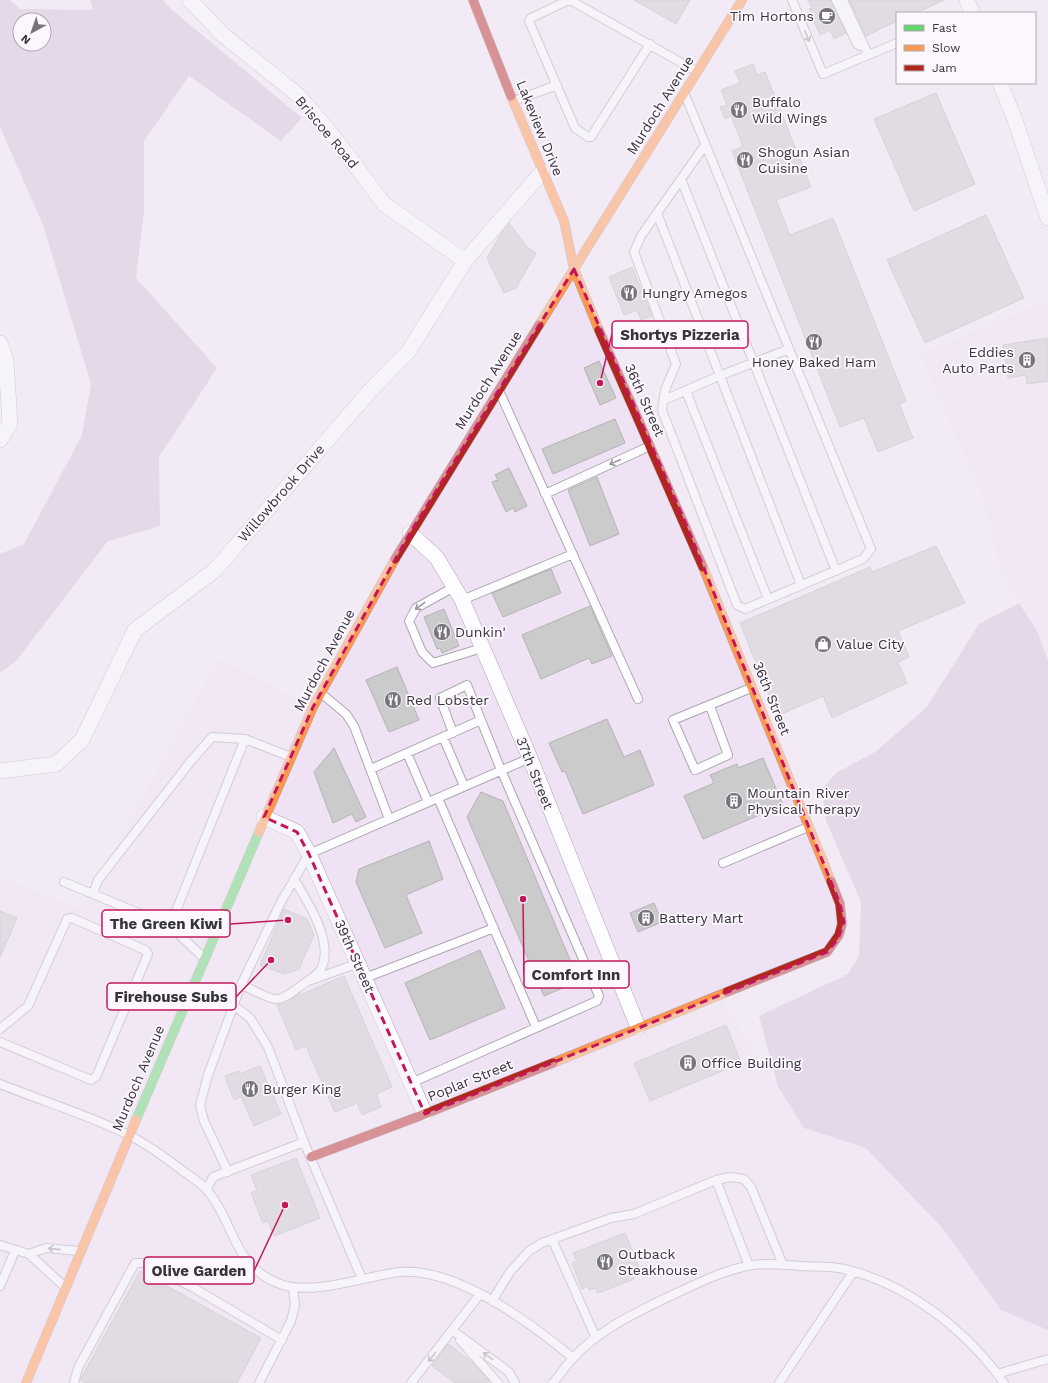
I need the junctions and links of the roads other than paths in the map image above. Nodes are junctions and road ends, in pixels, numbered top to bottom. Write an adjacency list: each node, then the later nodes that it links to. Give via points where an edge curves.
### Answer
1 (190, 0): 23 (street, Briscoe Road, via 222,34 298,95 334,137 384,204)
2 (473, 0): 17 (street, Lakeview Drive)
3 (570, 0): 11 (lane); 15 (lane, via 529,21)
4 (742, 0): 13 (street, Murdoch Avenue)
5 (792, 0): 12 (lane, one-way to 12, via 823,74)
6 (836, 0): 12 (lane, via 857,44)
7 (843, 0): 12 (lane)
8 (967, 0): 9 (street)
9 (972, 12)
10 (896, 43): 12 (lane)
11 (650, 44): 13 (lane); 15 (lane, via 591,137 575,128)
12 (866, 52)
13 (697, 72): 16 (street, Murdoch Avenue)
14 (1000, 84): 22 (street)
15 (557, 85): 17 (lane)
16 (684, 93): 18 (lane); 24 (street, Murdoch Avenue)
17 (514, 101): 19 (street, Lakeview Drive)
18 (705, 145): 20 (lane); 26 (lane)
19 (542, 172): 23 (street, Willowbrook Drive); 24 (street, Lakeview Drive, via 564,221)
20 (681, 179): 21 (lane); 27 (lane)
21 (657, 213): 28 (lane); 31 (lane, via 641,236 634,252 676,364 665,390)
22 (1048, 218)
23 (465, 261): 56 (street, Willowbrook Drive, via 408,352 369,392 215,570 135,630 82,740 56,764)
24 (574, 269): 29 (street, Murdoch Avenue); 33 (street, 36th Street)
25 (0, 343): 32 (street, via 6,360 10,423)
26 (789, 349): 27 (lane); 37 (lane, via 871,549 863,559)
27 (754, 363): 28 (lane); 37 (lane)
28 (719, 376): 30 (lane); 38 (lane)
29 (499, 390): 34 (lane); 35 (street, Murdoch Avenue)
30 (686, 391): 31 (lane); 40 (lane)
31 (664, 400): 40 (lane, via 662,410 737,605 744,609)
32 (0, 440)
33 (650, 445): 34 (lane, one-way to 34); 43 (street, 36th Street, via 686,524)
34 (545, 494): 36 (lane)
35 (410, 533): 39 (street, 37th Street, via 437,558); 44 (street, Murdoch Avenue)
36 (573, 554): 41 (lane); 45 (lane)
37 (836, 570): 38 (lane)
38 (801, 585): 40 (lane)
39 (454, 587): 41 (street, 37th Street); 42 (lane, one-way to 42, via 416,608 409,621 422,652 433,662)
40 (768, 599)
41 (462, 600): 42 (street, 37th Street)
42 (482, 648): 53 (street, 37th Street)
43 (752, 688): 46 (lane); 62 (street, 36th Street)
44 (321, 693): 52 (street, Murdoch Avenue); 54 (lane, via 346,714 354,726)
45 (638, 699)
46 (710, 706): 46 (lane, via 673,720 695,770 728,755)
47 (481, 720): 48 (lane); 48 (lane, via 467,685 440,698); 55 (lane)
48 (453, 733): 49 (lane)
49 (443, 737): 51 (lane); 57 (lane)
50 (245, 739): 52 (lane); 67 (lane, via 212,737 98,880); 68 (lane)
51 (408, 753): 54 (lane); 59 (lane)
52 (291, 757): 60 (street, Murdoch Avenue)
53 (530, 758): 55 (lane); 78 (street, 37th Street)
54 (371, 769): 61 (lane)
55 (501, 770): 57 (lane); 77 (lane, via 599,996 597,1001)
56 (0, 772)
57 (464, 786): 58 (lane)
58 (438, 798): 59 (lane); 69 (lane)
59 (428, 802): 61 (lane)
60 (264, 817): 63 (street, 39th Street, via 297,832); 70 (street, Murdoch Avenue)
61 (389, 819): 63 (lane)
62 (808, 827): 64 (lane); 78 (street, 36th Street, via 840,904 844,922 838,939 828,952)
63 (309, 854): 65 (lane); 71 (street, 39th Street)
64 (723, 863)
65 (294, 879): 73 (lane, via 311,906 326,950 322,968); 75 (lane)
66 (64, 882): 67 (lane)
67 (93, 894): 68 (lane)
68 (170, 926): 70 (lane)
69 (494, 928): 72 (lane); 77 (lane)
70 (204, 957): 74 (street, Murdoch Avenue)
71 (359, 963): 72 (street, 39th Street); 73 (lane)
72 (365, 978): 81 (street, 39th Street)
73 (308, 981): 75 (lane, via 280,999 273,999)
74 (193, 984): 76 (lane); 84 (street, Murdoch Avenue)
75 (241, 985): 76 (lane)
76 (233, 1005): 85 (lane, via 250,1018 268,1047); 87 (lane, via 200,1105 204,1121)
77 (536, 1027): 81 (lane)
78 (638, 1027): 83 (street, Poplar Street)
79 (0, 1029): 80 (lane, via 28,1006 67,919 72,918 145,950 148,954 96,1077 91,1080)
80 (0, 1042)
81 (411, 1083): 83 (street, 39th Street)
82 (0, 1084): 84 (lane)
83 (424, 1114): 86 (street, Poplar Street)
84 (129, 1135): 89 (lane, via 166,1158); 93 (street, Murdoch Avenue)
85 (304, 1142): 86 (lane); 87 (lane)
86 (311, 1157): 99 (lane)
87 (228, 1172): 89 (lane, via 213,1177)
88 (716, 1180): 90 (lane, via 634,1214 611,1218); 95 (lane, via 731,1177 744,1179 751,1186); 96 (lane)
89 (207, 1189): 102 (lane, via 245,1261 268,1279)
90 (552, 1239): 104 (lane, via 529,1252 510,1272); 106 (lane)
91 (0, 1245): 92 (lane)
92 (15, 1251): 94 (lane); 98 (lane)
93 (80, 1252): 94 (lane, one-way to 94, via 46,1248); 101 (street, Murdoch Avenue)
94 (29, 1254): 101 (lane)
95 (783, 1264): 96 (lane); 97 (lane)
96 (748, 1266): 106 (lane, via 713,1276 640,1310)
97 (853, 1272): 110 (lane, via 884,1282 917,1301 974,1347); 118 (lane)
98 (2, 1276): 100 (lane)
99 (362, 1279): 102 (lane, via 310,1288); 103 (lane, via 402,1272 423,1274 445,1278)
100 (0, 1286)
101 (65, 1287): 111 (street, Murdoch Avenue)
102 (293, 1288): 107 (lane, via 295,1305)
103 (480, 1294): 104 (lane); 105 (lane)
104 (492, 1301): 108 (lane)
105 (452, 1330): 114 (lane, one-way to 114); 115 (lane); 116 (lane, one-way to 105, via 509,1372)
106 (596, 1338): 108 (lane)
107 (282, 1340): 112 (lane, via 192,1287 144,1263 135,1263 78,1368); 113 (lane)
108 (573, 1358): 117 (lane)
109 (1048, 1359): 110 (lane)
110 (998, 1374): 119 (lane)
111 (26, 1383)
112 (74, 1383)
113 (259, 1383)
114 (411, 1383)
115 (498, 1383)
116 (515, 1383)
117 (553, 1383)
118 (779, 1383)
119 (1004, 1383)

